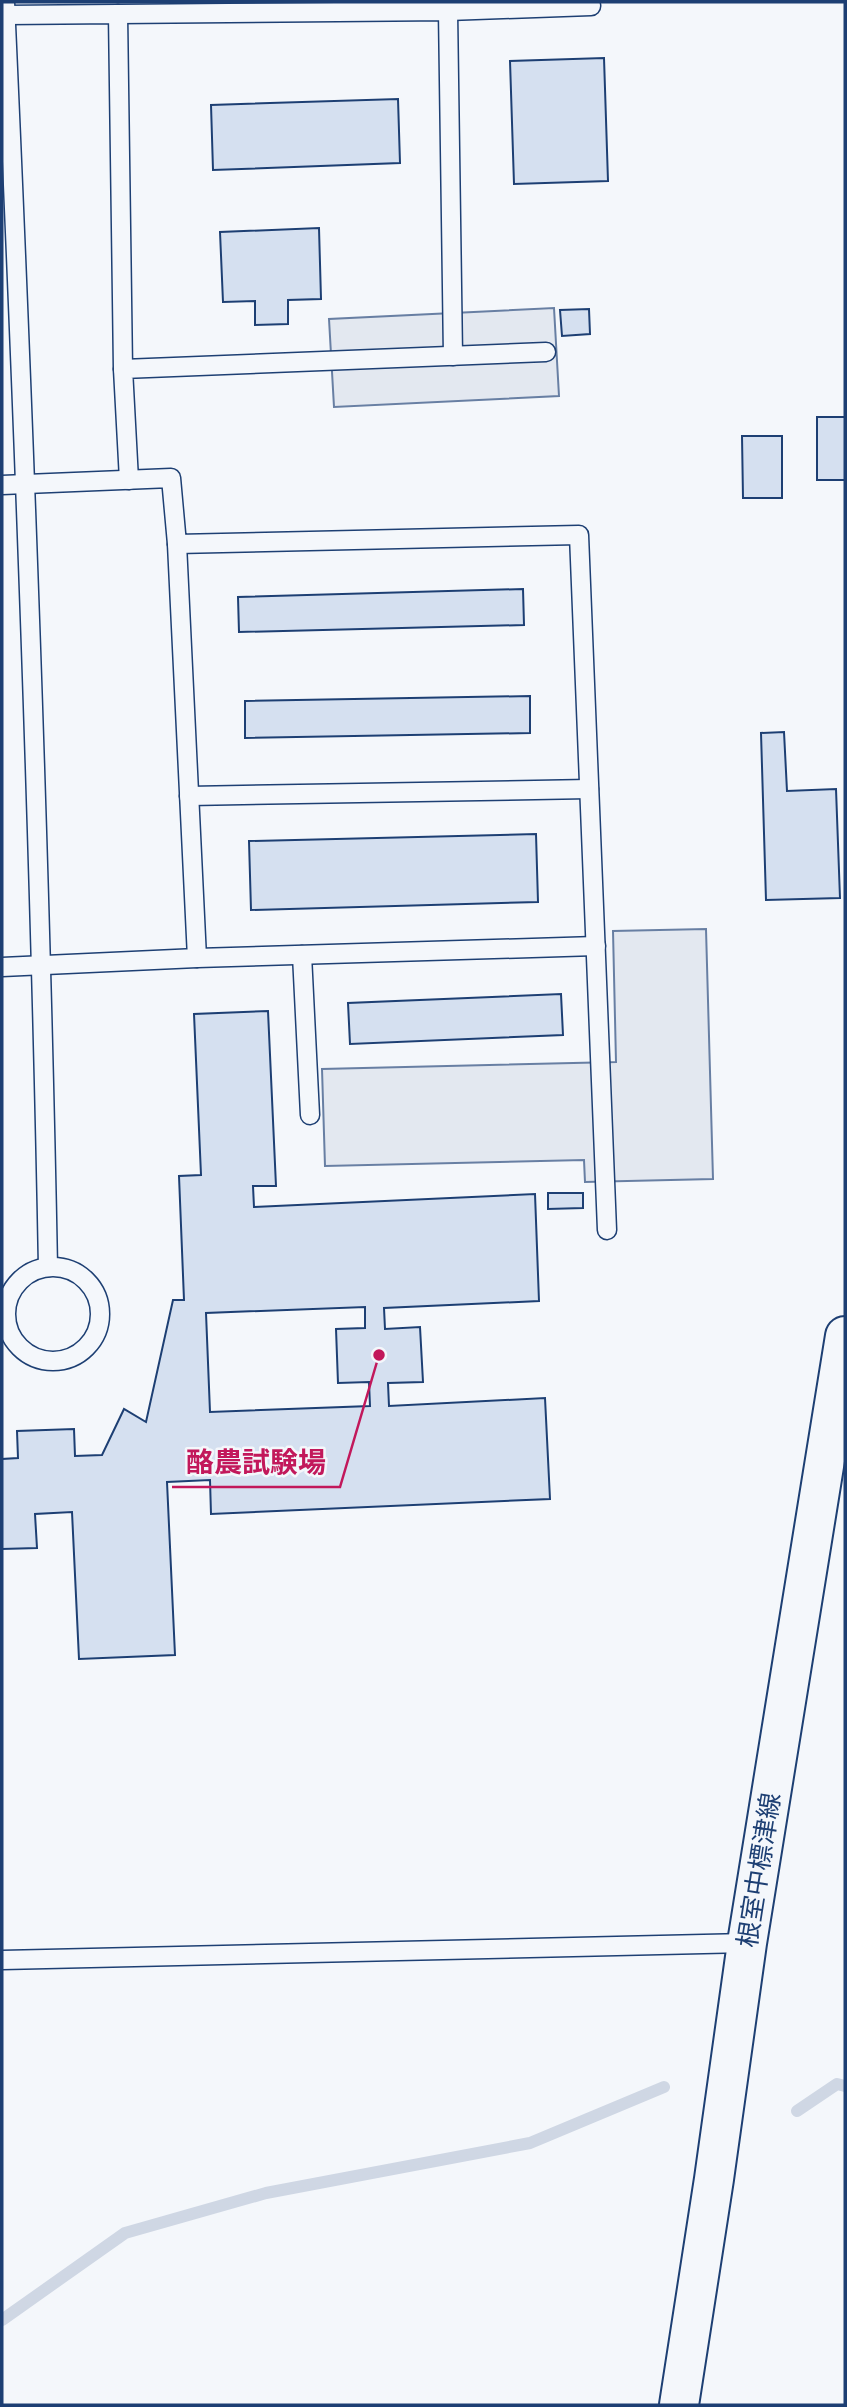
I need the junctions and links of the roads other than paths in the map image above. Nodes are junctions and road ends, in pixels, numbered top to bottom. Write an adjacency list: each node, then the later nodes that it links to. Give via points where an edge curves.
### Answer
1 (590, 2): 3 (lane, via 591,6)
2 (5, 8): 4 (lane); 9 (lane)
3 (448, 11): 4 (lane); 6 (lane)
4 (118, 14): 7 (lane)
5 (546, 352): 6 (lane)
6 (453, 356): 7 (lane)
7 (123, 369): 8 (lane)
8 (129, 480): 9 (lane); 11 (lane, via 171,478)
9 (26, 484): 10 (lane); 17 (lane)
10 (2, 485)
11 (177, 544): 12 (lane, via 579,535); 13 (lane)
12 (589, 789): 13 (lane); 14 (lane)
13 (189, 796): 16 (lane)
14 (596, 946): 15 (lane); 20 (lane)
15 (302, 955): 16 (lane); 19 (lane)
16 (197, 958): 17 (lane)
17 (42, 965): 18 (lane); 21 (lane)
18 (2, 967)
19 (310, 1115)
20 (607, 1230)
21 (48, 1267): 22 (lane, via 20,1280 10,1293); 22 (lane, via 79,1274 90,1284 101,1313 92,1343 80,1354 50,1362 22,1350)
22 (4, 1323)
23 (845, 1336): 24 (main road, 根室中標津線)
24 (747, 1943): 25 (lane); 26 (main road, 根室中標津線)
25 (2, 1960)
26 (679, 2405)

